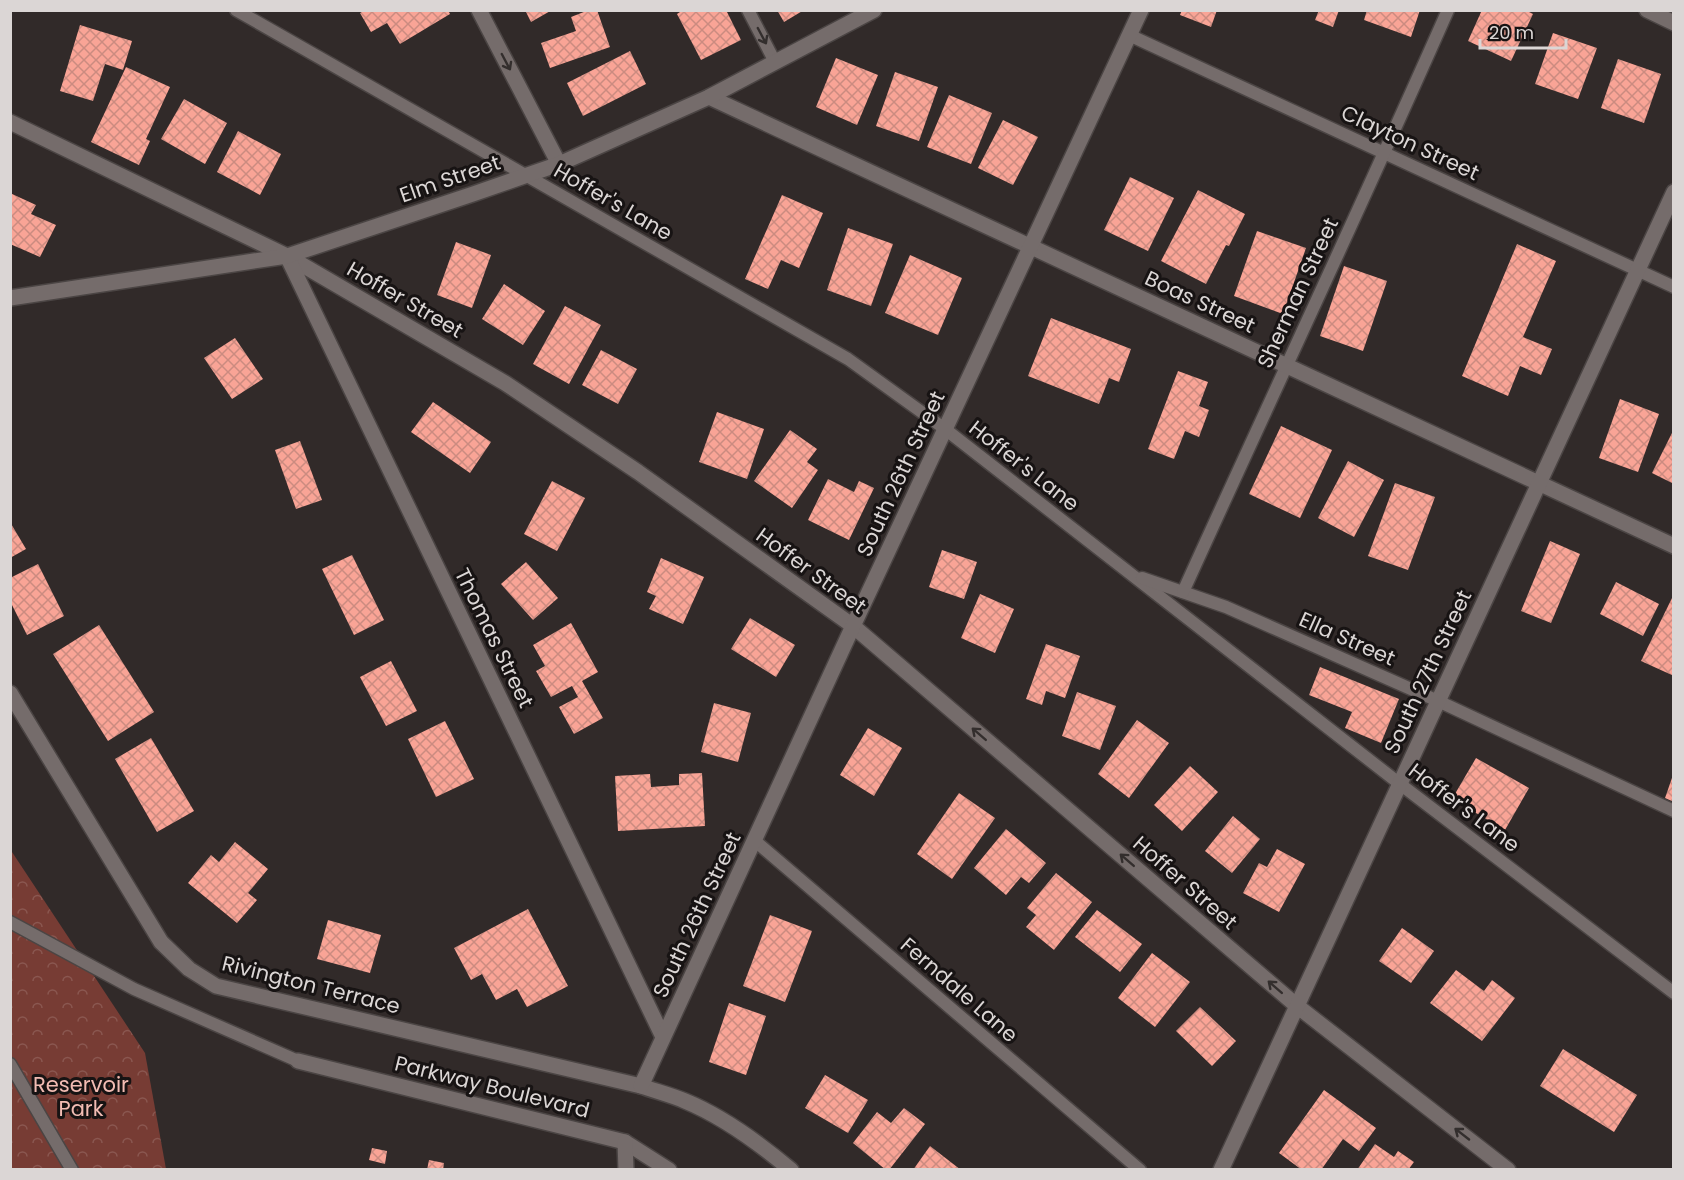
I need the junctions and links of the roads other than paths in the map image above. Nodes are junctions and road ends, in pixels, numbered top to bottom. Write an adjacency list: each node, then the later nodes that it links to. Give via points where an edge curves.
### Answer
1 (236, 10): 15 (lane, Hoffer's Lane)
2 (479, 10): 14 (street, one-way to 14)
3 (748, 10): 10 (lane, one-way to 10)
4 (874, 10): 10 (street, Elm Street)
5 (1141, 10): 9 (street, South 26th Street)
6 (1448, 10): 13 (lane, Sherman Street)
7 (1647, 10): 8 (street)
8 (1674, 23)
9 (1129, 35): 13 (lane, Clayton Street); 17 (street, South 26th Street)
10 (775, 62): 11 (street, Elm Street)
11 (709, 97): 14 (street, Elm Street); 17 (street, Boas Street)
12 (10, 122): 18 (street, Hoffer Street)
13 (1385, 153): 19 (lane, Clayton Street); 22 (lane, Sherman Street)
14 (559, 164): 15 (street, Elm Street)
15 (527, 175): 18 (street, Elm Street); 23 (lane, Hoffer's Lane, via 848,359)
16 (1674, 192): 19 (street, South 27th Street)
17 (1031, 247): 22 (street, Boas Street); 23 (street, South 26th Street)
18 (287, 256): 21 (street, Elm Street); 28 (street, Hoffer Street, via 505,383 638,472); 37 (street, Thomas Street)
19 (1638, 270): 20 (lane, Clayton Street); 24 (street, South 27th Street)
20 (1674, 286)
21 (10, 298)
22 (1286, 366): 24 (street, Boas Street); 27 (lane, Sherman Street)
23 (945, 429): 26 (lane, Hoffer's Lane); 28 (street, South 26th Street)
24 (1539, 483): 25 (street, Boas Street); 30 (street, South 27th Street)
25 (1674, 546)
26 (1132, 575): 27 (lane, Ella Street); 31 (lane, Hoffer's Lane)
27 (1183, 592): 30 (lane, Ella Street)
28 (853, 626): 33 (street, South 26th Street); 36 (street, Hoffer Street, one-way to 28)
29 (10, 693): 40 (street, Rivington Terrace, via 161,942 189,969 216,986)
30 (1438, 700): 31 (street, South 27th Street); 32 (lane, Ella Street)
31 (1400, 784): 35 (lane, Hoffer's Lane); 36 (street, South 27th Street)
32 (1674, 810)
33 (754, 840): 37 (street, South 26th Street); 46 (lane, Ferndale Lane)
34 (10, 922): 38 (lane, via 134,989)
35 (1674, 993)
36 (1297, 1006): 47 (street, South 27th Street); 48 (street, Hoffer Street, one-way to 36)
37 (663, 1037): 40 (street, South 26th Street)
38 (298, 1061): 41 (street, Parkway Boulevard)
39 (10, 1064): 42 (lane)
40 (640, 1086): 45 (street, via 685,1101 720,1119)
41 (625, 1142): 43 (street); 44 (street, Parkway Boulevard)
42 (72, 1170)
43 (626, 1170)
44 (669, 1170)
45 (791, 1170)
46 (1140, 1170)
47 (1221, 1170)
48 (1508, 1170)

